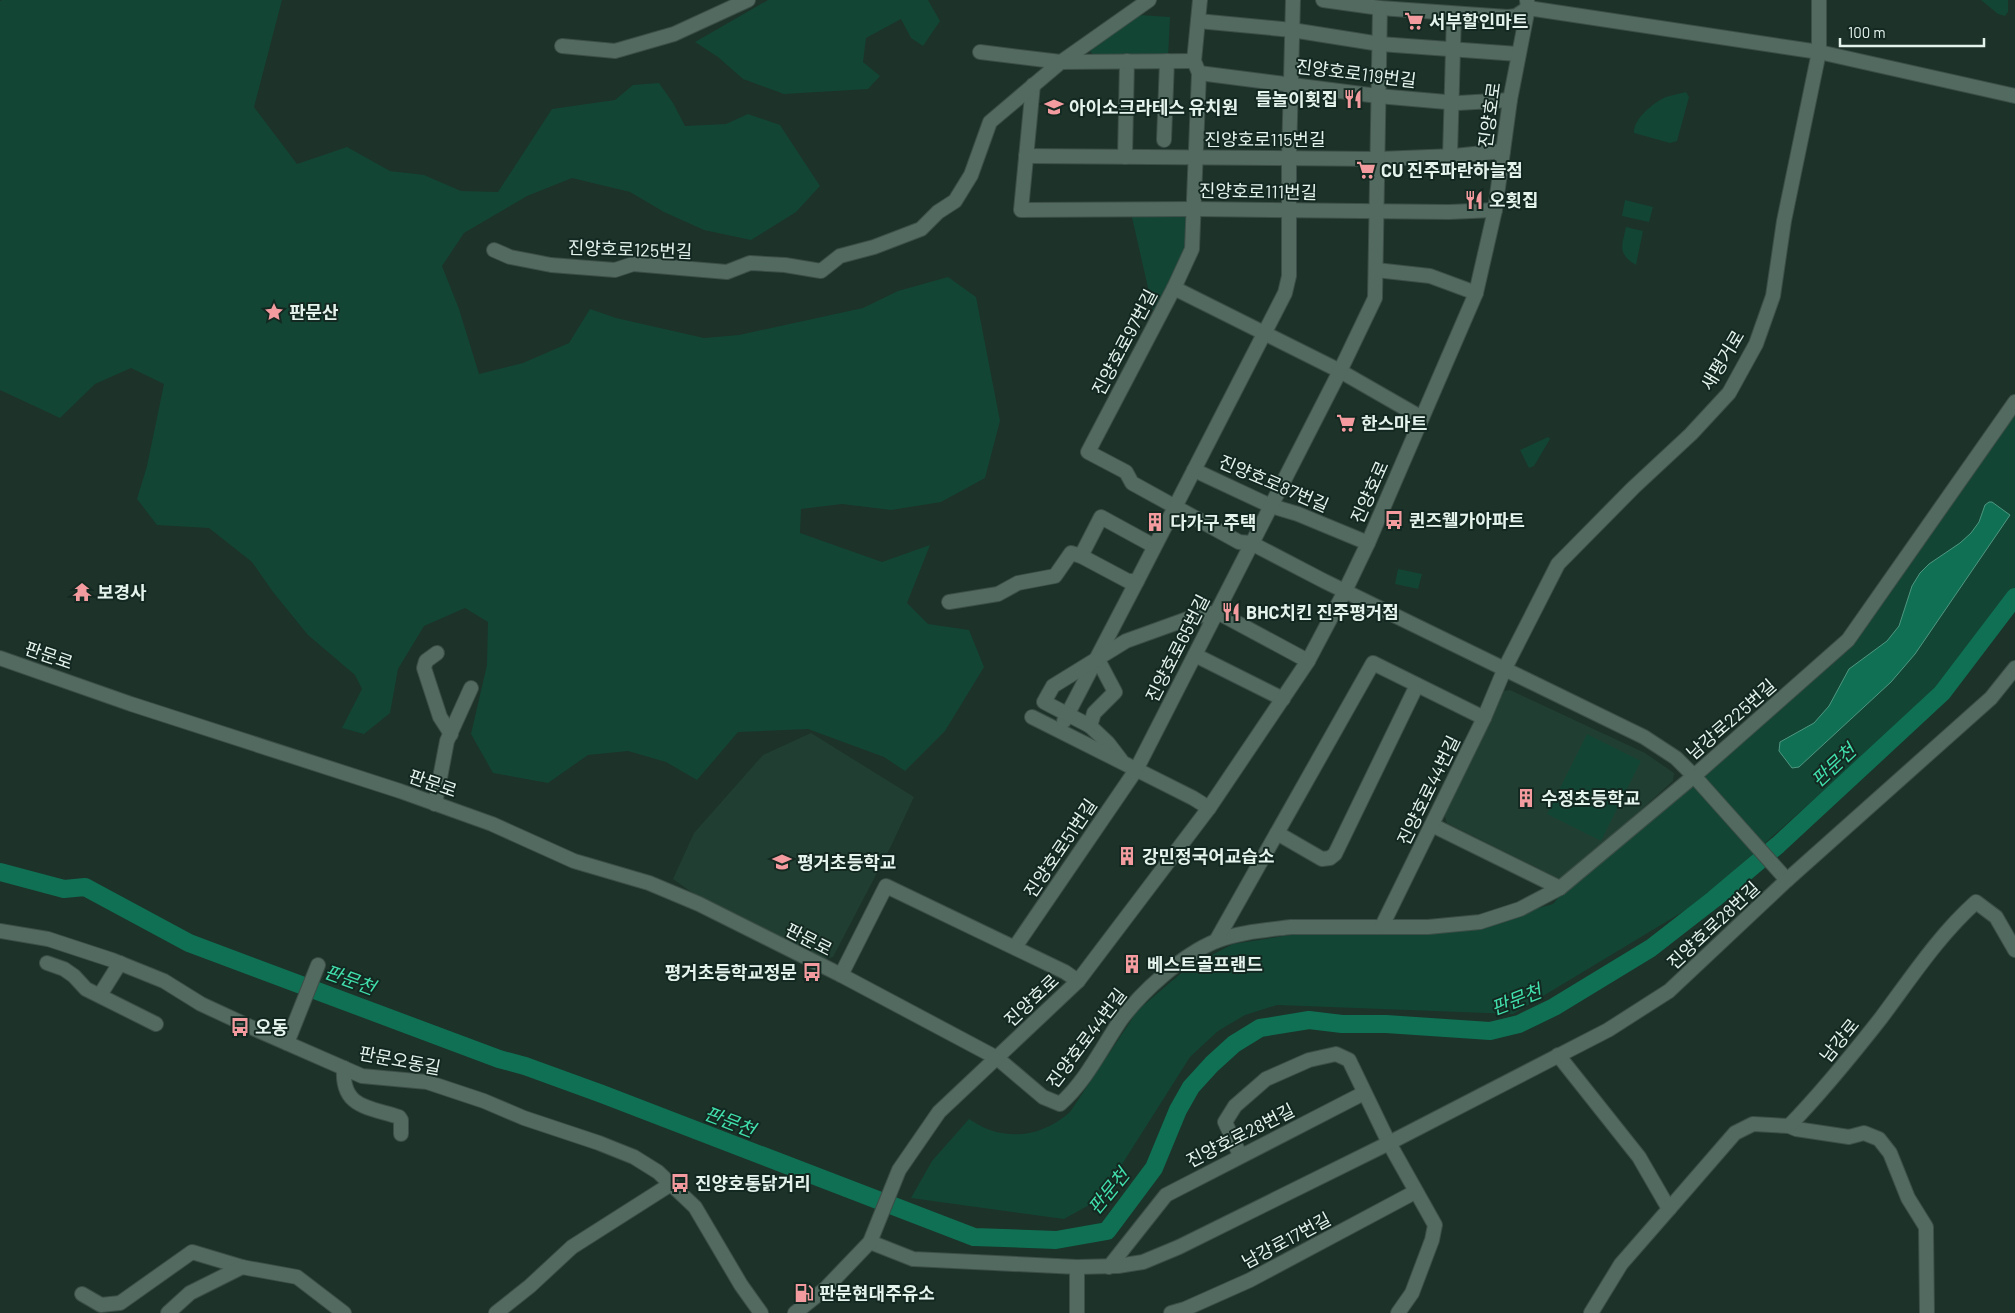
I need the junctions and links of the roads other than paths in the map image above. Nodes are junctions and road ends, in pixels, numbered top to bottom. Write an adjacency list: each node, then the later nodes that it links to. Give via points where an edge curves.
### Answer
1 (748, 0): 13 (street, via 674,34 615,50)
2 (1149, 0): 20 (street, 진양호로125번길)
3 (1200, 0): 10 (street)
4 (1293, 0): 11 (street)
5 (1323, 0): 8 (street)
6 (1819, 0): 16 (street, 새평거로)
7 (1528, 4): 9 (street, via 1516,16); 16 (street); 17 (street, 진양호로)
8 (1380, 8): 9 (street); 12 (street)
9 (1454, 14): 14 (street)
10 (1198, 21): 11 (street); 21 (street)
11 (1292, 30): 12 (street); 22 (street)
12 (1380, 44): 14 (street); 24 (street)
13 (562, 46)
14 (1453, 50): 17 (street); 27 (street)
15 (980, 52): 20 (street)
16 (1819, 52): 25 (street); 65 (street, 새평거로, via 1784,221 1773,296 1756,344 1729,392 1691,434 1558,564)
17 (1518, 54): 26 (street, 진양호로)
18 (1127, 61): 19 (street); 20 (street); 32 (street)
19 (1166, 61): 21 (street); 28 (street)
20 (1061, 62): 23 (street, 진양호로125번길)
21 (1197, 67): 22 (street, 진양호로119번길); 33 (street)
22 (1292, 84): 24 (street, 진양호로119번길); 34 (street)
23 (1034, 85): 30 (street); 40 (street, 진양호로125번길, via 990,122 971,175 955,201 920,229 840,256 821,271 750,264 726,272 633,264 615,270 551,265 510,257)
24 (1378, 96): 27 (street, 진양호로119번길); 35 (street)
25 (2015, 96)
26 (1510, 100): 27 (street, 진양호로119번길); 29 (street, 진양호로)
27 (1451, 102): 31 (street)
28 (1164, 140)
29 (1503, 151): 31 (street, 진양호로115번길); 38 (street, 진양호로)
30 (1026, 156): 32 (street, 진양호로115번길); 36 (street, 진양호로111번길, via 1021,210)
31 (1450, 156): 35 (street, 진양호로115번길)
32 (1125, 157): 33 (street, 진양호로115번길)
33 (1195, 157): 34 (street, 진양호로115번길); 36 (street)
34 (1289, 158): 35 (street, 진양호로115번길); 37 (street)
35 (1378, 159): 39 (street)
36 (1194, 209): 37 (street, 진양호로111번길); 42 (street, via 1192,249)
37 (1289, 210): 39 (street, 진양호로111번길); 44 (street, via 1289,276 1285,293)
38 (1495, 210): 39 (street, 진양호로111번길); 43 (street, 진양호로)
39 (1377, 211): 41 (street)
40 (494, 250)
41 (1376, 270): 43 (street, via 1430,276); 45 (street, via 1375,298)
42 (1174, 288): 44 (street, 진양호로97번길); 48 (street, 진양호로97번길)
43 (1476, 293): 47 (street, 진양호로)
44 (1266, 333): 45 (street, 진양호로97번길); 49 (street)
45 (1340, 371): 47 (street, 진양호로97번길); 50 (street)
46 (2015, 402): 77 (street, 남강로225번길, via 1848,640)
47 (1422, 418): 53 (street, 진양호로)
48 (1088, 452): 51 (street, 남강로225번길, via 1126,472 1132,483)
49 (1194, 470): 50 (street, 진양호로87번길); 51 (street)
50 (1271, 506): 52 (street, 진양호로65번길); 53 (street, 진양호로87번길)
51 (1175, 507): 52 (street, 남강로225번길, via 1239,542); 54 (street)
52 (1251, 543): 57 (street, 남강로225번길); 59 (street, 진양호로65번길)
53 (1368, 543): 57 (street, 진양호로)
54 (1154, 546): 55 (street, via 1101,517); 56 (street)
55 (1081, 556): 56 (street, via 1128,581); 58 (street, via 1071,553 1055,576 1018,582 998,594)
56 (1137, 581): 63 (street)
57 (1345, 591): 64 (street, 진양호로); 65 (street, 남강로225번길)
58 (949, 602)
59 (1217, 612): 61 (street, 진양호로65번길); 63 (street, via 1126,641); 64 (street)
60 (437, 652): 75 (street, via 426,661 424,668 440,716)
61 (1194, 655): 69 (street); 76 (street, 진양호로65번길)
62 (0, 658): 78 (street, 판문로)
63 (1097, 658): 70 (street); 70 (street, via 1049,682 1044,702); 73 (street, 진양호로65번길, via 1115,692 1094,713)
64 (1308, 661): 69 (street, 진양호로)
65 (1505, 668): 72 (street, 진양호로44번길); 77 (street, 남강로225번길, via 1644,737 1676,758)
66 (2015, 668): 82 (street, 진양호로28번길, via 1991,698)
67 (1417, 685): 72 (street); 81 (street, via 1373,663); 81 (street, via 1335,854 1322,859)
68 (471, 688): 75 (street)
69 (1283, 699): 79 (street, 진양호로)
70 (1068, 714): 73 (street); 74 (street)
71 (1032, 717): 74 (street)
72 (1484, 718): 80 (street, 진양호로44번길)
73 (1090, 726): 76 (street)
74 (1058, 731): 76 (street)
75 (451, 734): 78 (street)
76 (1130, 767): 79 (street); 87 (street, 진양호로51번길)
77 (1694, 776): 82 (street); 83 (street, 진양호로44번길)
78 (435, 804): 92 (street, 판문로, via 492,824 574,861 649,883)
79 (1209, 808): 93 (street, 진양호로)
80 (1432, 824): 83 (street); 84 (street, 진양호로44번길)
81 (1277, 833): 86 (street)
82 (1784, 876): 97 (street, 진양호로28번길, via 1669,991 1608,1030)
83 (1560, 888): 84 (street, 진양호로44번길, via 1520,909 1480,922 1428,927)
84 (1382, 926): 86 (street, 진양호로44번길, via 1291,927)
85 (0, 931): 90 (street, 판문오동길, via 48,939)
86 (1216, 941): 98 (street, 진양호로44번길, via 1180,962 1140,996 1074,1092 1060,1104 1042,1097)
87 (1015, 948): 92 (street, 판문로, via 886,886); 93 (street)
88 (2015, 950): 101 (street, 남강로, via 1996,917 1976,902 1910,978 1819,1095)
89 (47, 963): 94 (street, via 64,969 86,989)
90 (120, 963): 94 (street); 96 (street, 판문오동길, via 164,981 200,1004)
91 (318, 965): 96 (street)
92 (840, 975): 98 (street, 판문로)
93 (1078, 981): 98 (street, 진양호로)
94 (100, 995): 95 (street)
95 (156, 1024)
96 (287, 1043): 99 (street, 판문오동길)
97 (1558, 1055): 103 (street, 진양호로28번길); 107 (street, via 1639,1157)
98 (997, 1058): 108 (street, 진양호로, via 939,1112 899,1170)
99 (344, 1068): 102 (street, via 343,1079 352,1100 399,1117); 105 (street, 판문오동길, via 362,1076 426,1082 484,1101 634,1158 658,1172)
100 (1364, 1093): 103 (street); 104 (street, 진양호로28번길); 104 (street, via 1349,1060 1336,1054 1309,1060 1266,1080 1235,1106 1225,1122)
101 (1789, 1126): 107 (street, via 1753,1124 1735,1134); 122 (street, via 1796,1130 1849,1137 1864,1133 1879,1139 1890,1153 1908,1198 1926,1227)
102 (401, 1134)
103 (1389, 1143): 106 (street); 109 (street, 진양호로28번길, via 1179,1247 1143,1262)
104 (1240, 1155): 109 (street, 진양호로28번길, via 1166,1194)
105 (670, 1184): 115 (street, via 572,1247); 116 (street, 판문오동길, via 696,1207)
106 (1416, 1192): 119 (street, 남강로17번길, via 1250,1280); 120 (street, via 1435,1225 1412,1294)
107 (1669, 1209): 121 (street, via 1621,1264)
108 (872, 1237): 111 (street, 진양호로28번길, via 913,1259); 117 (street, 진양호로, via 825,1289)
109 (1109, 1266): 111 (street, 진양호로28번길)
110 (242, 1267): 112 (street, via 192,1252 120,1303 101,1305); 113 (street, via 190,1293); 114 (street, via 297,1277)
111 (1077, 1267): 118 (street)
112 (82, 1294)
113 (168, 1313)
114 (344, 1313)
115 (496, 1313)
116 (761, 1313)
117 (795, 1313)
118 (1077, 1313)
119 (1171, 1313)
120 (1398, 1313)
121 (1591, 1313)
122 (1927, 1313)

